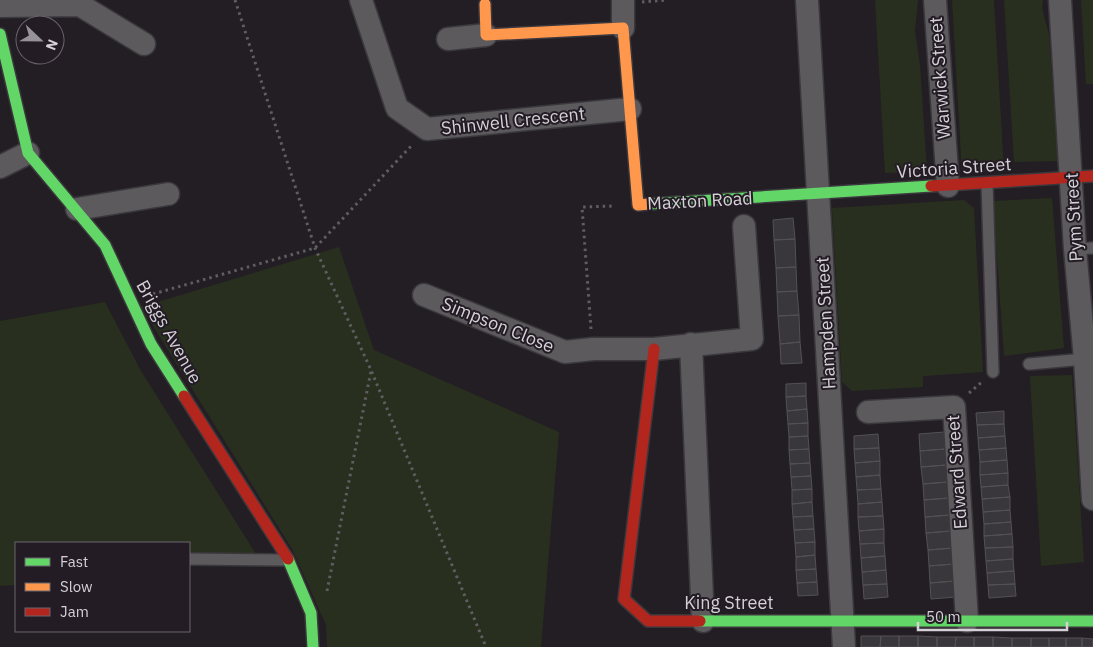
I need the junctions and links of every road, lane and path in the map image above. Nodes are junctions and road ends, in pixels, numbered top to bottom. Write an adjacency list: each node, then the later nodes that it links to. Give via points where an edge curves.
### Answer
1 (235, 0): 26 (path)
2 (361, 0): 15 (street, Shinwell Crescent, via 397,108)
3 (623, 0): 9 (street, Maxton Road)
4 (806, 0): 22 (street, Hampden Street)
5 (1060, 0): 18 (street, Pym Street)
6 (485, 4): 11 (street)
7 (0, 6): 13 (street, via 80,5)
8 (936, 11): 20 (street, Warwick Street)
9 (622, 28): 11 (street); 14 (street, Maxton Road)
10 (0, 34): 16 (street, Briggs Avenue)
11 (486, 35): 12 (street)
12 (448, 39)
13 (144, 44)
14 (630, 110): 15 (street, Shinwell Crescent); 23 (street, Maxton Road)
15 (427, 129): 26 (path)
16 (28, 152): 17 (street); 24 (street, Briggs Avenue)
17 (0, 167)
18 (1083, 177): 19 (street, Victoria Street); 27 (street, Pym Street)
19 (987, 183): 20 (street, Victoria Street); 36 (lane)
20 (948, 186): 22 (street, Victoria Street)
21 (168, 194): 24 (street)
22 (818, 194): 23 (street, Maxton Road); 43 (street, Hampden Street)
23 (638, 205): 31 (path, via 582,207)
24 (77, 208): 29 (street, Briggs Avenue, via 104,245)
25 (744, 226): 30 (street, Simpson Close, via 752,339)
26 (315, 248): 29 (path); 35 (path)
27 (1084, 248): 33 (street, Pym Street)
28 (424, 294): 31 (street, Simpson Close, via 565,352)
29 (129, 301): 40 (street, Briggs Avenue, via 151,344)
30 (692, 344): 32 (street, Simpson Close); 42 (street)
31 (592, 349): 32 (street, Simpson Close)
32 (654, 349): 42 (street, King Street, via 624,599 648,621)
33 (1085, 359): 34 (lane); 38 (street, Pym Street)
34 (1029, 364)
35 (371, 370): 41 (path, via 324,607); 47 (path)
36 (993, 372)
37 (868, 412): 44 (street, Edward Street, via 954,408)
38 (1093, 493)
39 (190, 559): 40 (lane)
40 (288, 560): 41 (street, Briggs Avenue)
41 (311, 614): 46 (street, Briggs Avenue)
42 (703, 621): 43 (street, King Street)
43 (842, 621): 44 (street, King Street); 48 (street, Hampden Street)
44 (967, 621): 45 (street, King Street)
45 (1093, 621)
46 (313, 647)
47 (486, 647)
48 (844, 647)

